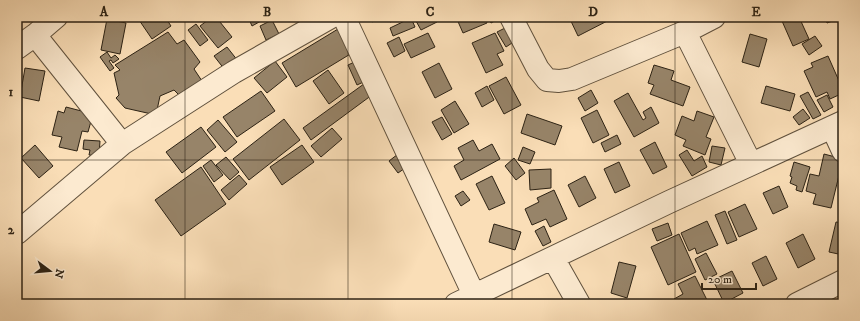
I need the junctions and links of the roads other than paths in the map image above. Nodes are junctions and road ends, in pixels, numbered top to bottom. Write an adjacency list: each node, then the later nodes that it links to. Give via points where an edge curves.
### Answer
1 (56, 17): 7 (street)
2 (331, 17): 10 (street, via 234,72)
3 (344, 17): 16 (street)
4 (511, 17): 6 (street, via 538,69 547,80 572,79)
5 (714, 17): 6 (street)
6 (685, 32): 12 (street)
7 (36, 34): 8 (street); 10 (street)
8 (17, 48)
9 (838, 124): 11 (street); 12 (street)
10 (122, 144): 13 (street)
11 (843, 151)
12 (751, 164): 14 (street)
13 (17, 233)
14 (553, 258): 16 (street); 17 (street)
15 (843, 281): 18 (street)
16 (465, 300)
17 (579, 304)
18 (797, 304)

